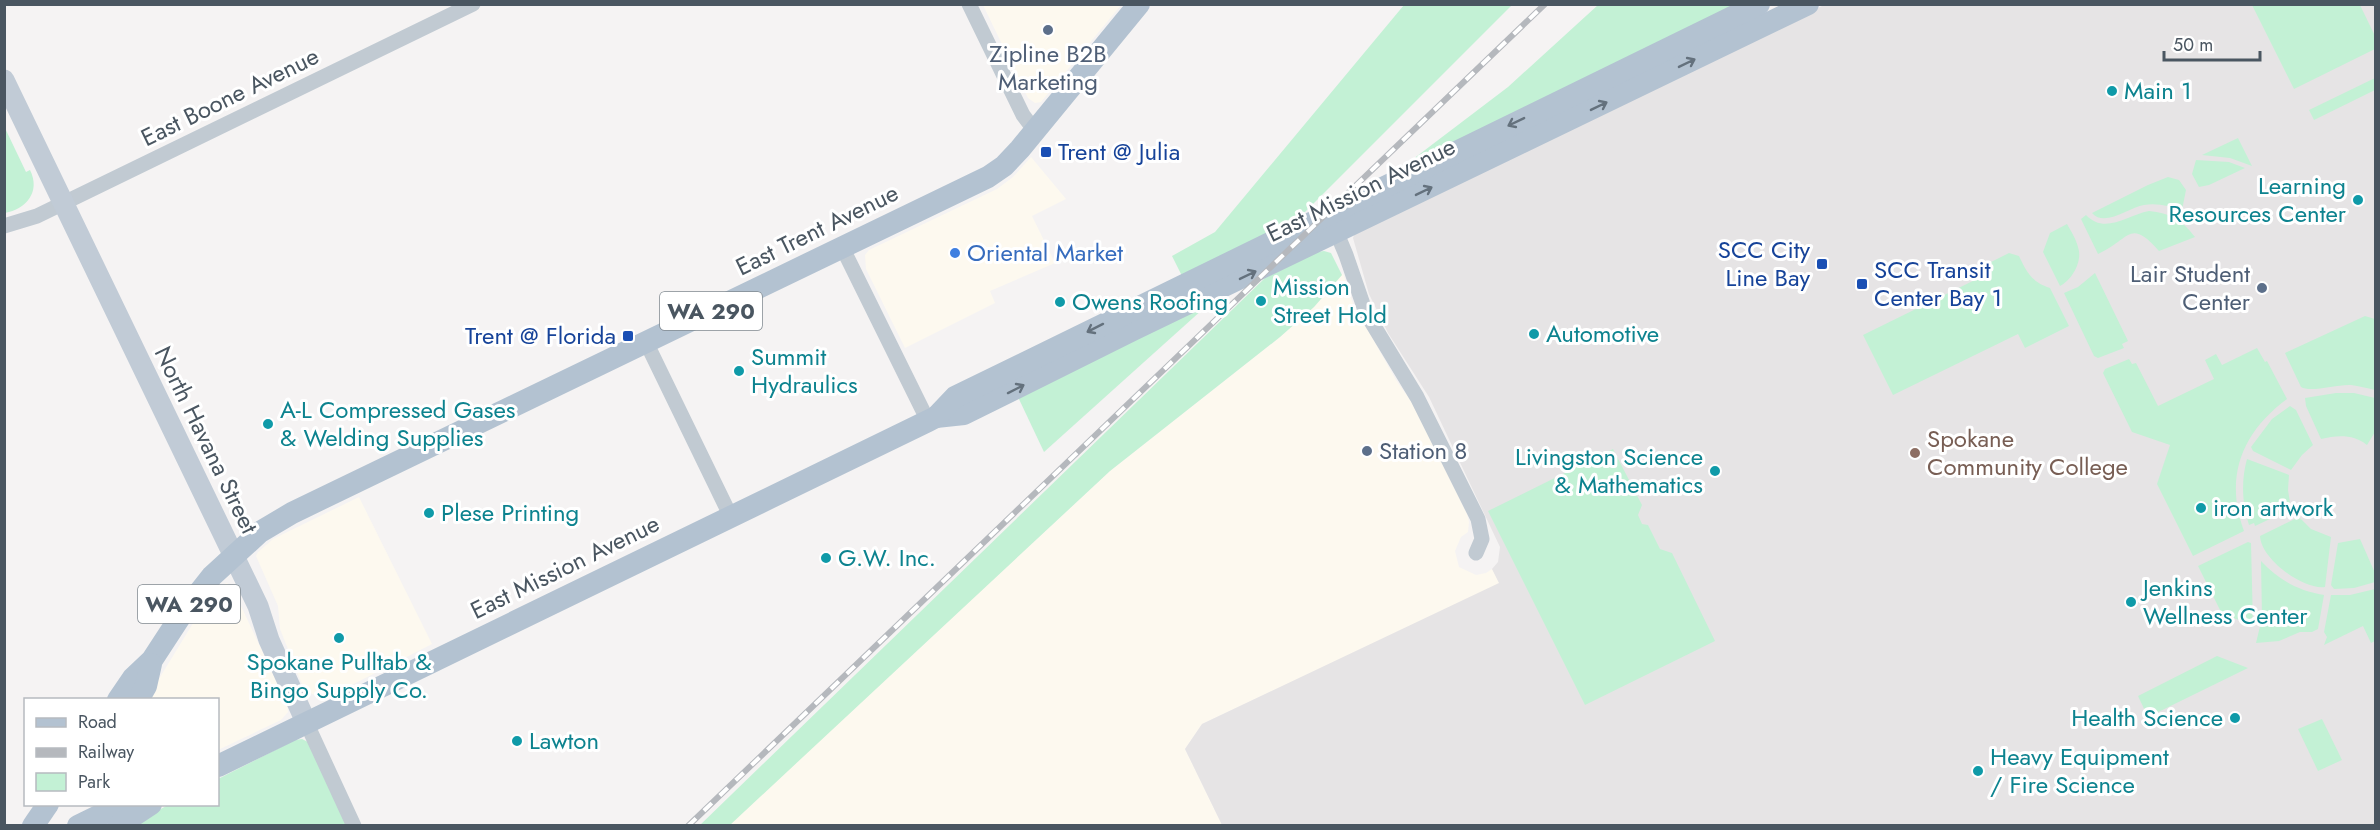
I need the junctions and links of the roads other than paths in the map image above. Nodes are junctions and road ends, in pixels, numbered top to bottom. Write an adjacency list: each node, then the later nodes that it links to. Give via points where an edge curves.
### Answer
1 (473, 4): 8 (street, East Boone Avenue)
2 (969, 4): 7 (street, via 1023,115)
3 (1139, 4): 7 (main road, East Trent Avenue / WA 290)
4 (1759, 4): 9 (main road, East Mission Avenue, one-way to 9)
5 (1808, 4): 9 (main road, East Mission Avenue, one-way to 5)
6 (4, 80): 8 (street, North Havana Street)
7 (1035, 131): 11 (main road, East Trent Avenue / WA 290, via 1008,162 987,177)
8 (64, 202): 10 (street, East Boone Avenue); 16 (street, North Havana Street)
9 (1332, 223): 13 (main road, East Mission Avenue, via 1133,330 964,414); 15 (street, via 1366,313 1417,397 1478,519 1482,538)
10 (4, 226)
11 (842, 248): 12 (main road, East Trent Avenue / WA 290); 13 (street)
12 (646, 342): 14 (street); 16 (main road, East Trent Avenue / WA 290, via 292,513 260,532)
13 (932, 419): 14 (main road, East Mission Avenue)
14 (731, 517): 20 (main road, East Mission Avenue)
15 (1476, 554)
16 (233, 555): 17 (main road, East Trent Avenue / WA 290, via 197,593); 20 (street, North Havana Street)
17 (152, 660): 18 (main road, East Trent Avenue / WA 290); 19 (main road, East Trent Avenue / WA 290)
18 (119, 698)
19 (139, 698)
20 (306, 722): 21 (main road, East Mission Avenue); 30 (street, North Havana Street)
21 (219, 766)
22 (47, 806): 26 (main road)
23 (79, 806): 27 (main road)
24 (119, 806): 28 (main road)
25 (148, 806): 29 (main road)
26 (33, 825)
27 (70, 825)
28 (78, 825)
29 (118, 825)
30 (354, 825)

